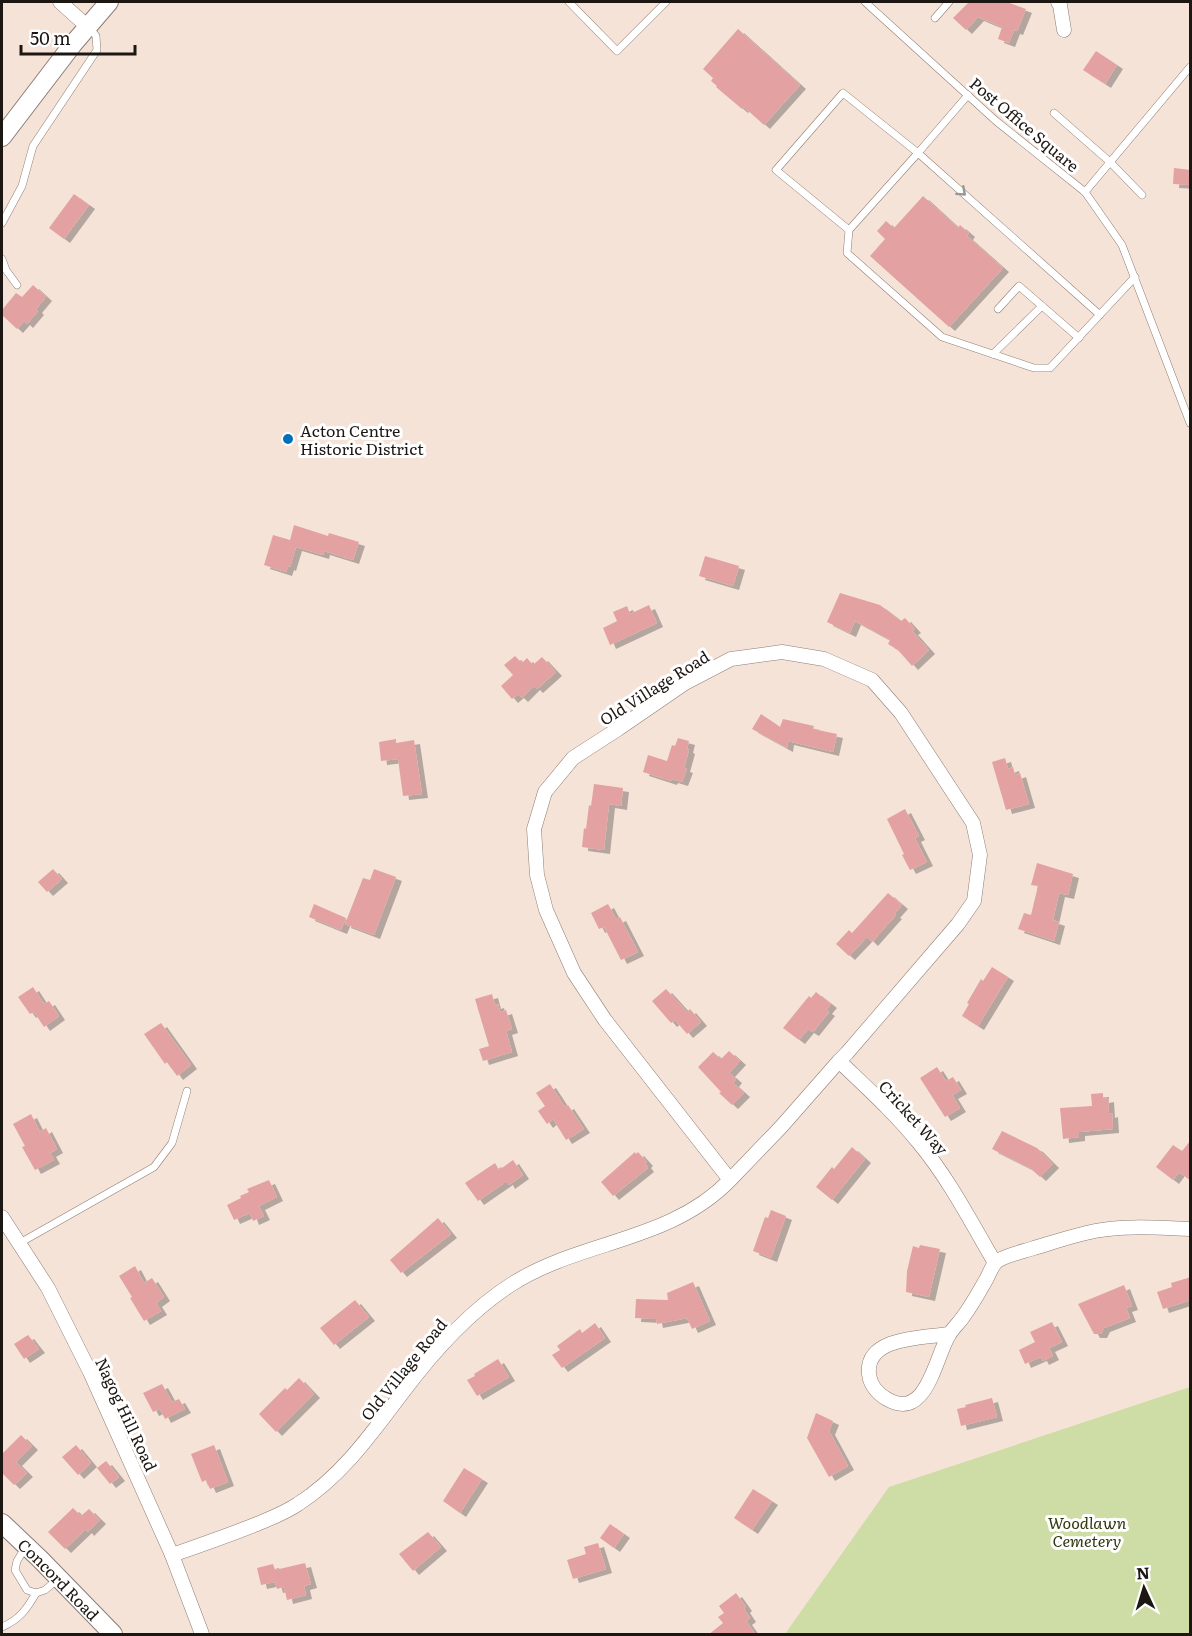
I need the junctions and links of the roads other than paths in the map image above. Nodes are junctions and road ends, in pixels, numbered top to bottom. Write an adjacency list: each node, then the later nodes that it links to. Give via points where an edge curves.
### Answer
1 (60, 2): 9 (street)
2 (109, 2): 9 (main road)
3 (569, 2): 4 (lane, via 617,51)
4 (666, 2)
5 (865, 2): 12 (lane, Post Office Square)
6 (949, 2): 8 (lane)
7 (1058, 2): 10 (street)
8 (935, 18)
9 (88, 27): 14 (main road); 19 (lane, via 96,36 97,50 33,146 22,186)
10 (1064, 30)
11 (1191, 67): 16 (lane)
12 (968, 95): 15 (lane); 17 (lane, Post Office Square)
13 (1054, 113): 16 (lane)
14 (2, 136)
15 (918, 153): 20 (lane); 20 (lane, via 843,93 776,170); 26 (lane, one-way to 26)
16 (1110, 162): 17 (lane); 18 (lane)
17 (1085, 192): 22 (lane, Post Office Square, via 1122,245)
18 (1142, 195)
19 (2, 223)
20 (849, 230): 28 (lane, via 847,253 942,337)
21 (2, 259): 23 (lane)
22 (1135, 277): 26 (lane); 29 (lane, Post Office Square)
23 (17, 285)
24 (1042, 306): 25 (lane, via 1019,286); 27 (lane); 28 (lane)
25 (998, 309)
26 (1100, 315): 27 (lane)
27 (1079, 338): 28 (lane, via 1050,368 1034,368)
28 (993, 354)
29 (1191, 423)
30 (839, 1060): 32 (street, Old Village Road); 32 (street, Old Village Road, via 916,974 974,901 980,855 973,822 901,713 872,680 824,658 782,652 731,659 685,683 573,758 545,792 534,830 537,875 546,910 574,972 605,1020); 36 (street, Cricket Way, via 919,1143)
31 (187, 1091): 35 (lane, via 172,1143 154,1167)
32 (730, 1180): 40 (street, Old Village Road, via 718,1192 668,1223 568,1256 512,1284 456,1330 349,1461 299,1504 231,1535)
33 (2, 1217): 35 (street, Nagog Hill Road)
34 (1191, 1229): 36 (street, via 1095,1231)
35 (18, 1244): 40 (street, Nagog Hill Road, via 48,1288 90,1372)
36 (995, 1263): 37 (street, via 974,1302)
37 (949, 1334): 37 (street, via 900,1341 877,1351 869,1372 879,1394 902,1404 917,1399)
38 (2, 1523): 39 (main road, Concord Road)
39 (26, 1546): 41 (main road, Concord Road); 42 (lane, via 15,1570 27,1590)
40 (172, 1555): 45 (street, Nagog Hill Road)
41 (59, 1578): 42 (lane); 44 (main road, Concord Road)
42 (36, 1593): 43 (lane, via 27,1610)
43 (2, 1627)
44 (113, 1635)
45 (202, 1635)

